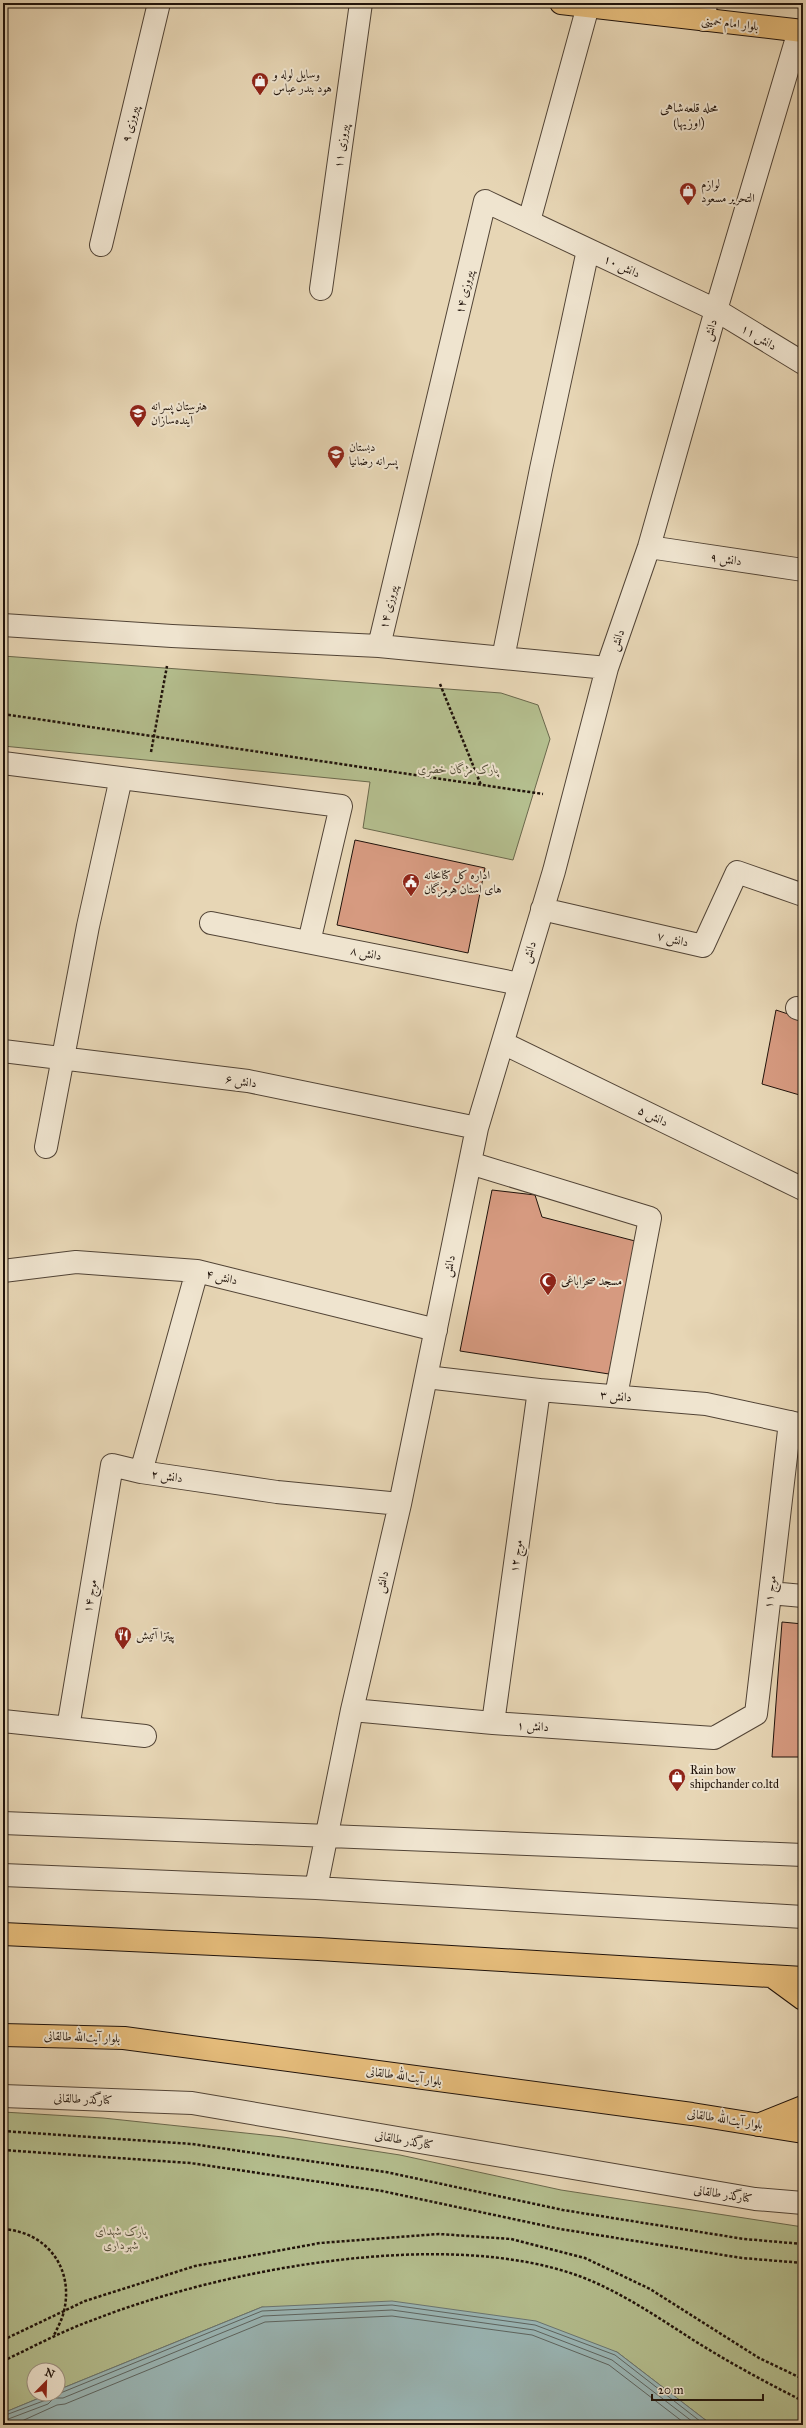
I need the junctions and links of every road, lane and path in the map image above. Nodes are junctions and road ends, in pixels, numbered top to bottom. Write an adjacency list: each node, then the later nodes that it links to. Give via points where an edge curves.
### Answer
1 (159, 3): 8 (street, پیروزی ۹)
2 (361, 3): 10 (street, پیروزی ۱۱)
3 (561, 3): 4 (main road, بلوار امام خمینی)
4 (587, 5): 5 (main road, بلوار امام خمینی); 7 (street)
5 (705, 11): 6 (main road, بلوار امام خمینی)
6 (801, 31): 11 (street, دانش)
7 (528, 221): 9 (street, دانش ۱۰); 17 (street, پیروزی ۱۴, via 485,201)
8 (101, 245)
9 (588, 250): 11 (street, دانش ۱۰); 19 (street)
10 (321, 289)
11 (716, 310): 12 (street, دانش ۱۱); 13 (street, دانش)
12 (803, 363)
13 (649, 547): 14 (street, دانش ۹); 20 (street, دانش)
14 (803, 570)
15 (3, 625): 16 (street)
16 (172, 636): 17 (street); 22 (path)
17 (379, 646): 18 (street)
18 (426, 650): 19 (street); 26 (path)
19 (503, 658): 20 (street)
20 (607, 668): 27 (street, دانش)
21 (3, 714): 22 (path)
22 (154, 737): 25 (path); 26 (path)
23 (3, 763): 24 (street)
24 (121, 778): 25 (street); 35 (street)
25 (145, 781): 31 (street, via 341,806)
26 (481, 785): 27 (path)
27 (573, 799): 29 (street, دانش)
28 (803, 895): 29 (street, دانش ۷, via 737,872 703,946)
29 (542, 909): 32 (street, دانش)
30 (211, 923): 31 (street, دانش ۸)
31 (309, 942): 32 (street, دانش ۸)
32 (520, 984): 33 (street, دانش)
33 (503, 1043): 36 (street, دانش); 39 (street, دانش ۵)
34 (3, 1051): 35 (street, دانش ۶)
35 (62, 1058): 36 (street, دانش ۶, via 248,1082); 37 (street)
36 (477, 1128): 38 (street, دانش)
37 (46, 1147)
38 (470, 1164): 42 (street, دانش); 45 (street, via 650,1218)
39 (803, 1189)
40 (3, 1271): 41 (street, دانش ۴, via 76,1262)
41 (196, 1271): 42 (street, دانش ۴); 47 (street, دانش ۲)
42 (436, 1330): 43 (street, دانش)
43 (426, 1377): 44 (street, دانش ۳); 48 (street, دانش)
44 (539, 1390): 45 (street, دانش ۳); 53 (street, موج ۱۲)
45 (616, 1396): 46 (street, دانش ۳, via 706,1404)
46 (796, 1423): 49 (street, موج ۱۱)
47 (141, 1472): 48 (street, دانش ۲, via 277,1492); 54 (street, موج ۱۴, via 112,1465)
48 (400, 1504): 51 (street, دانش)
49 (770, 1593): 50 (street); 56 (street, موج ۱۱, via 756,1714)
50 (803, 1596)
51 (352, 1710): 53 (street, دانش ۱); 58 (street, دانش)
52 (3, 1721): 54 (street)
53 (493, 1723): 56 (street, دانش ۱)
54 (68, 1728): 55 (street)
55 (145, 1736)
56 (714, 1738)
57 (3, 1823): 58 (street)
58 (325, 1836): 59 (street); 61 (street, دانش)
59 (803, 1855)
60 (3, 1875): 61 (street)
61 (316, 1888): 62 (street)
62 (803, 1917)
63 (3, 1934): 64 (main road, via 318,1949)
64 (773, 1977): 65 (main road); 66 (main road)
65 (803, 1978)
66 (803, 1999)
67 (3, 2035): 70 (main road, بلوار آیت‌الله طالقانی, via 124,2038)
68 (3, 2096): 74 (street, کنارگذر طالقانی, via 192,2104 755,2199)
69 (803, 2107): 70 (main road)
70 (758, 2125): 72 (main road, بلوار آیت‌الله طالقانی)
71 (3, 2130): 76 (path, via 192,2144 386,2172 579,2212 744,2239)
72 (803, 2132)
73 (3, 2150): 77 (path, via 190,2163 382,2191 575,2232 742,2258)
74 (803, 2203)
75 (3, 2229): 78 (path, via 20,2230 40,2240 55,2256 65,2276)
76 (803, 2244)
77 (803, 2263)
78 (64, 2311): 79 (path); 80 (path); 82 (path, via 85,2301 196,2266 320,2243 439,2234 512,2239 585,2258 650,2289 759,2358)
79 (53, 2338): 81 (path); 83 (path, via 92,2320 200,2285 322,2262 439,2253 508,2258 578,2276 634,2303 750,2374)
80 (3, 2340)
81 (3, 2361)
82 (803, 2380)
83 (803, 2401)

